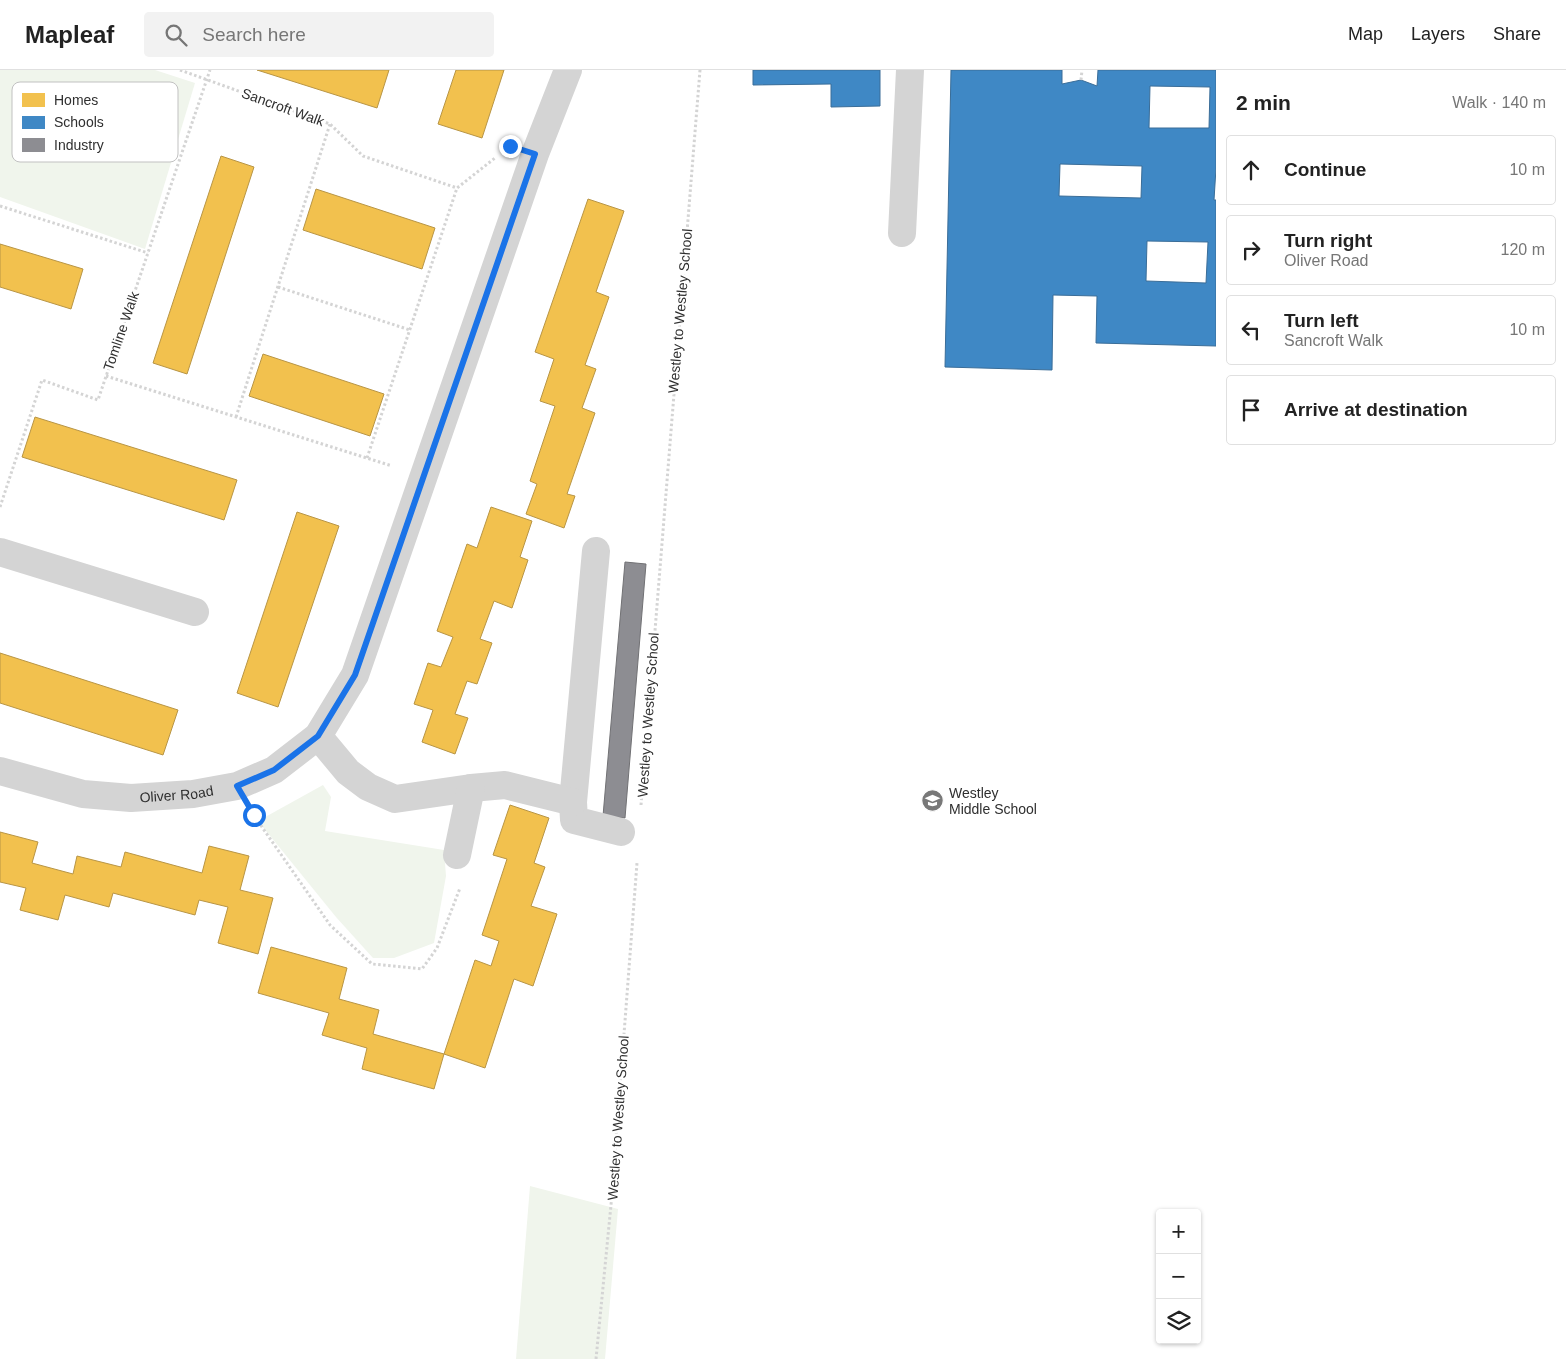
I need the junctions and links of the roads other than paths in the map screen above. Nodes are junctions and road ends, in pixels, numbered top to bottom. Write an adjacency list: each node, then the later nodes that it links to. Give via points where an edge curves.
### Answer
1 (568, 70): 7 (street, Oliver Road, via 535,154 355,675)
2 (910, 70): 3 (street)
3 (902, 233)
4 (596, 551): 10 (street)
5 (0, 552): 6 (street)
6 (195, 612)
7 (318, 736): 8 (street, Oliver Road, via 274,770 237,786 193,794 131,798 83,794); 9 (street, via 348,772 368,787 395,799)
8 (0, 771)
9 (471, 788): 10 (street, via 505,785); 12 (street)
10 (573, 802): 11 (street, via 574,820)
11 (621, 832)
12 (457, 855)

